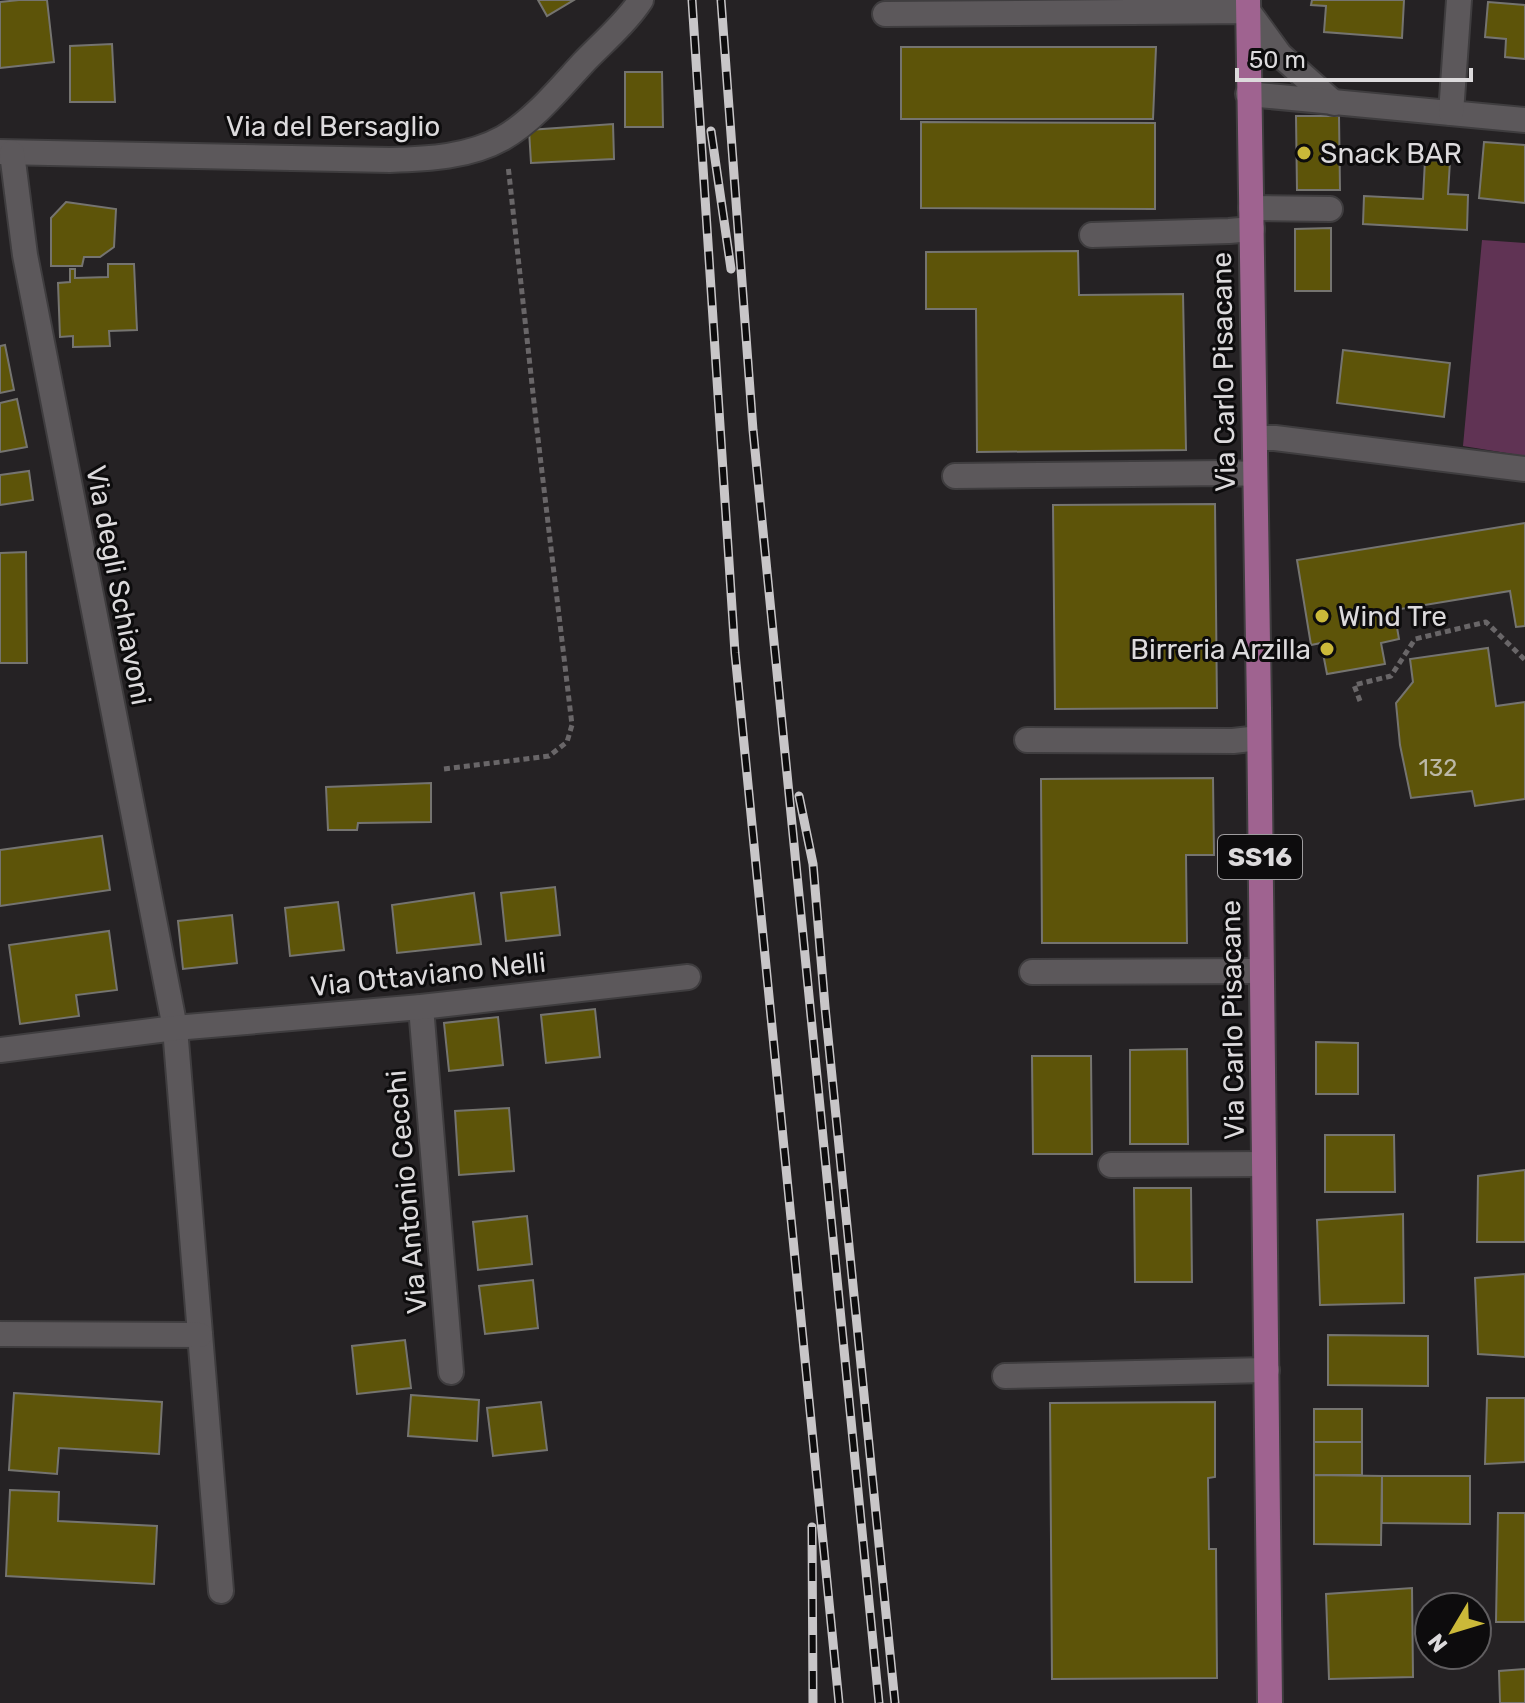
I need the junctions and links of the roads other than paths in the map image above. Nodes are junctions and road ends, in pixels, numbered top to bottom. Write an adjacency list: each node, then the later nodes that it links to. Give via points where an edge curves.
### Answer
1 (641, 0): 9 (street, Via del Bersaglio, via 534,114 479,149 422,159)
2 (1459, 0): 7 (street)
3 (1248, 6): 4 (street); 5 (main road, Via Carlo Pisacane / SS16); 6 (street, via 1280,55)
4 (885, 14)
5 (1248, 94): 6 (street); 11 (main road, Via Carlo Pisacane / SS16)
6 (1334, 103): 7 (street)
7 (1451, 113): 8 (street)
8 (1525, 120)
9 (4, 151): 23 (street, Via degli Schiavoni)
10 (1330, 209): 11 (street)
11 (1251, 219): 12 (street, via 1222,232); 13 (main road, Via Carlo Pisacane / SS16)
12 (1092, 235)
13 (1255, 438): 14 (street); 15 (main road, Via Carlo Pisacane / SS16)
14 (1525, 469)
15 (1255, 474): 16 (street); 17 (main road, Via Carlo Pisacane / SS16)
16 (955, 476)
17 (1259, 738): 18 (street); 19 (main road, Via Carlo Pisacane / SS16)
18 (1027, 740)
19 (1261, 971): 20 (street); 25 (main road, Via Carlo Pisacane / SS16)
20 (1032, 972)
21 (688, 977): 22 (street, Via Ottaviano Nelli)
22 (421, 1007): 23 (street, Via Ottaviano Nelli); 30 (street, Via Antonio Cecchi)
23 (175, 1028): 24 (street, Via Ottaviano Nelli); 28 (street, Via degli Schiavoni)
24 (0, 1050)
25 (1264, 1164): 26 (street); 29 (main road, Via Carlo Pisacane / SS16)
26 (1111, 1165)
27 (0, 1334): 28 (street)
28 (200, 1335): 32 (street, Via degli Schiavoni)
29 (1267, 1370): 31 (street); 33 (main road, Via Carlo Pisacane / SS16)
30 (451, 1372)
31 (1005, 1376)
32 (221, 1591)
33 (1270, 1703)

